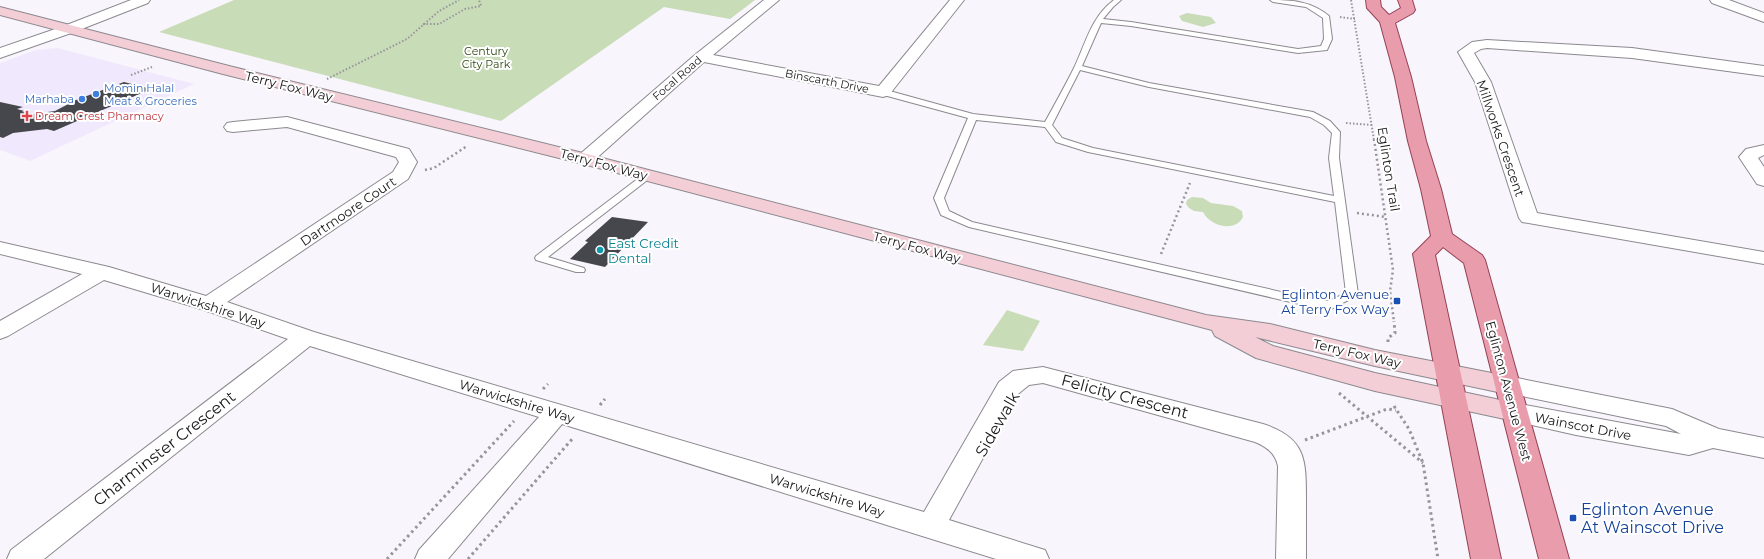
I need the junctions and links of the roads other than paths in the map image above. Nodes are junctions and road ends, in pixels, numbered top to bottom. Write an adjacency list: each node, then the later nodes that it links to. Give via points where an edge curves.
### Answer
1 (143, 0): 13 (street)
2 (772, 0): 15 (street, Focal Road)
3 (957, 0): 18 (street, Binscarth Drive)
4 (1118, 0): 11 (lane, via 1110,5)
5 (1273, 0): 11 (lane, via 1306,4 1317,8 1327,17 1328,39 1324,48 1298,51)
6 (1373, 0): 12 (main road, via 1374,8)
7 (1405, 0): 12 (main road, via 1408,10)
8 (1717, 0): 10 (street)
9 (0, 11): 13 (street, Terry Fox Way)
10 (1764, 18)
11 (1098, 21): 16 (lane)
12 (1387, 21): 27 (main road)
13 (69, 29): 14 (street); 23 (street, Terry Fox Way)
14 (0, 53)
15 (701, 57): 18 (street, Binscarth Drive); 23 (street, Focal Road)
16 (1078, 66): 20 (lane); 26 (lane, via 1149,85 1313,115 1336,132 1334,158)
17 (1764, 71): 29 (street, Millworks Crescent, via 1632,53 1486,44 1478,45 1466,52 1483,82 1529,218)
18 (883, 92): 19 (lane)
19 (972, 117): 20 (lane); 26 (lane, via 939,198 945,213 969,224 1308,302 1331,305 1352,294)
20 (1048, 125): 26 (lane, via 1059,140 1091,150)
21 (234, 127): 32 (street, Dartmoore Court, via 287,122 403,152 408,162 401,175)
22 (1764, 150): 25 (street, via 1752,152 1748,157)
23 (585, 159): 24 (street, Terry Fox Way)
24 (647, 176): 30 (lane, via 540,258); 33 (street, Terry Fox Way)
25 (1764, 180)
26 (1338, 200)
27 (1442, 237): 36 (main road, via 1424,254); 37 (main road, Eglinton Avenue West, via 1474,260)
28 (0, 248): 31 (street, Warwickshire Way)
29 (1764, 258)
30 (580, 270)
31 (101, 272): 32 (street, Warwickshire Way); 34 (street)
32 (209, 304): 35 (street, Warwickshire Way)
33 (1206, 322): 36 (street, Terry Fox Way, via 1270,332); 38 (street, Terry Fox Way, via 1265,352 1375,382)
34 (0, 331)
35 (306, 338): 40 (street, Warwickshire Way); 44 (street, Charminster Crescent)
36 (1448, 373): 37 (street, Terry Fox Way); 38 (main road)
37 (1507, 385): 39 (main road, Eglinton Avenue West); 41 (street, Wainscot Drive, via 1672,418)
38 (1453, 399): 39 (street, Wainscot Drive); 48 (main road)
39 (1514, 412): 41 (street, Wainscot Drive, via 1689,446); 49 (main road, Eglinton Avenue West)
40 (557, 413): 43 (street, Warwickshire Way); 45 (street)
41 (1713, 438): 42 (street, Wainscot Drive)
42 (1764, 448)
43 (931, 526): 46 (street, Warwickshire Way); 47 (street, Felicity Crescent, via 1008,388 1022,376 1043,375 1263,434 1277,441 1288,452 1292,466)
44 (22, 559)
45 (430, 559)
46 (1034, 559)
47 (1291, 559)
48 (1486, 559)
49 (1554, 559)

